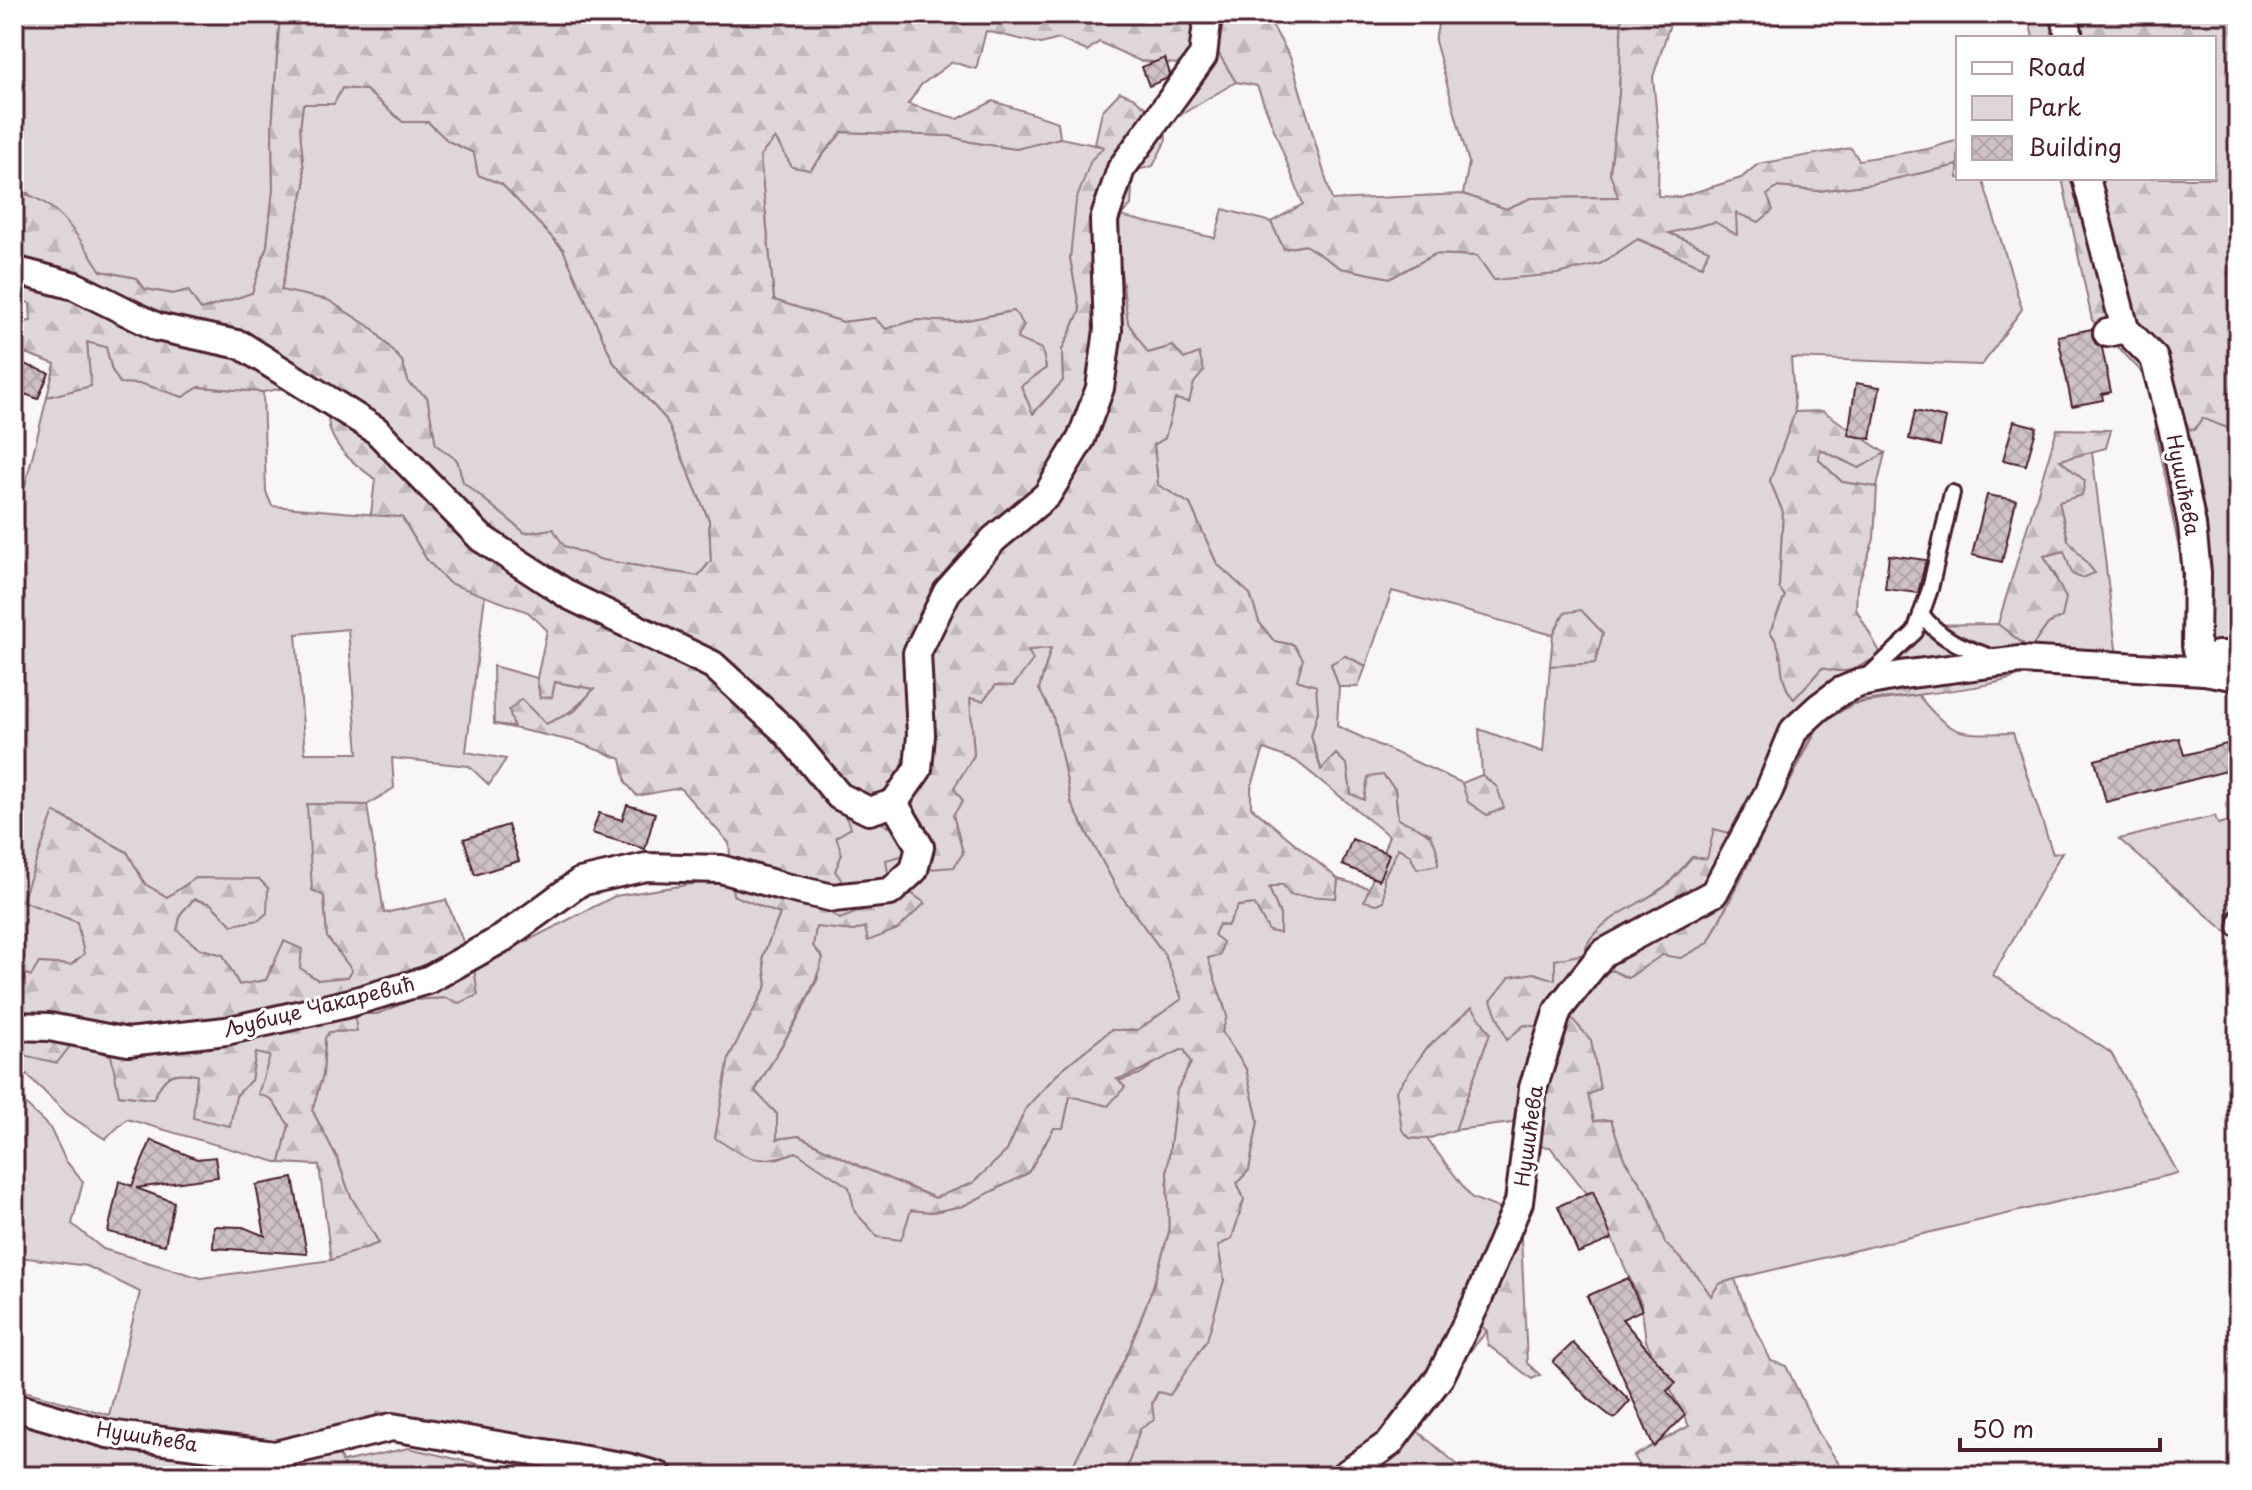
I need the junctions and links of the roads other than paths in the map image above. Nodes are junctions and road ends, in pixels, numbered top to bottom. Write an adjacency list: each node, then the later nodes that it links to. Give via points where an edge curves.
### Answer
1 (1208, 14): 13 (street, via 1203,56 1121,169 1104,220 1108,330 1100,388 1081,439 1047,495 994,539 947,592 917,653 918,769)
2 (2065, 14): 3 (street)
3 (2069, 36)
4 (2086, 180): 10 (street, Нушићева, via 2116,331 2154,358 2173,431 2192,525 2196,646)
5 (14, 270): 13 (street, via 75,286 157,327 241,345 376,430 481,538 570,596 713,665 786,732 839,796 869,811)
6 (1952, 493): 7 (lane, Нушићева)
7 (1921, 614): 9 (lane, Нушићева, via 1935,632 1959,646); 12 (lane, Нушићева, via 1915,632)
8 (2238, 655): 10 (street, via 2218,655)
9 (2006, 662): 10 (street, Нушићева); 12 (street, Нушићева)
10 (2204, 671): 11 (street, Нушићева)
11 (2238, 677)
12 (1860, 683): 17 (street, Нушићева, via 1841,691 1794,730 1768,793 1714,893 1603,953 1558,1010 1533,1088 1519,1202 1476,1304 1440,1377 1390,1443)
13 (894, 803): 14 (street, Љубице Чакаревић, via 920,847 914,870 890,892 833,898 721,869 646,867 580,882 503,938 428,980 346,1004 226,1031 128,1042)
14 (14, 1026)
15 (14, 1407): 16 (street, Нушићева, via 108,1434 275,1455 392,1427)
16 (659, 1476)
17 (1343, 1476)

